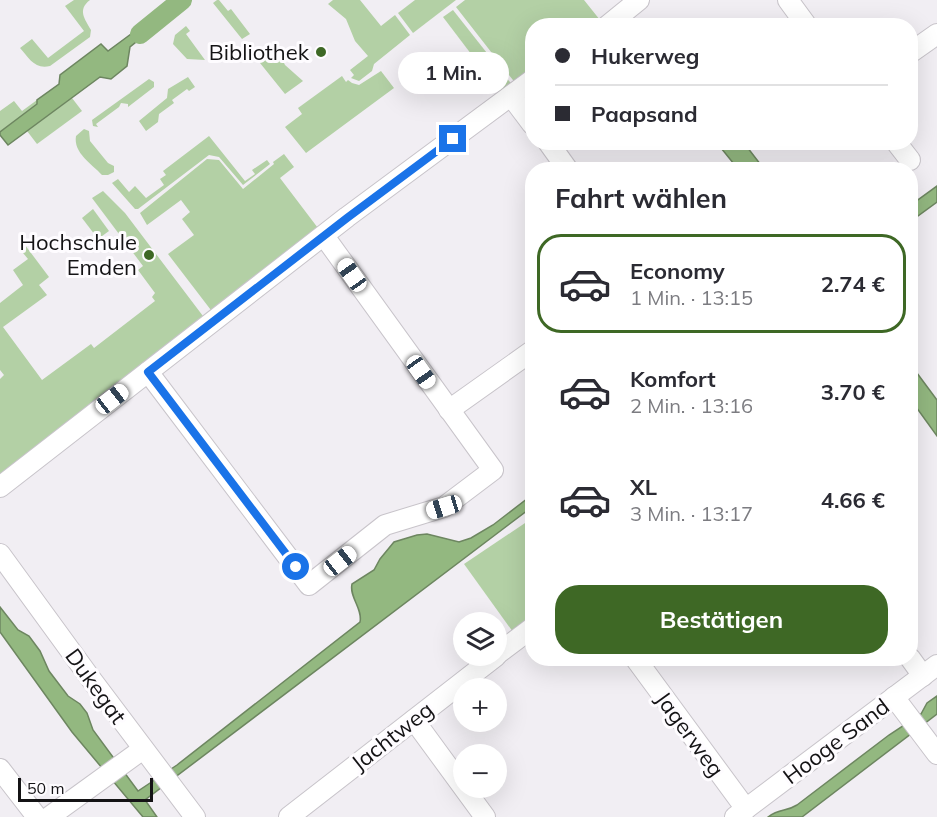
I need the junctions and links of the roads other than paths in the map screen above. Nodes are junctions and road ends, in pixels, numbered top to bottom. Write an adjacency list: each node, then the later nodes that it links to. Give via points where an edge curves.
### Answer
1 (639, 0): 3 (street)
2 (788, 0): 4 (street)
3 (617, 18)
4 (801, 18)
5 (937, 34): 6 (street)
6 (918, 47)
7 (525, 85): 8 (street)
8 (511, 96): 9 (street); 12 (street)
9 (525, 115)
10 (902, 150): 11 (street)
11 (910, 160)
12 (324, 236): 14 (street); 15 (street)
13 (525, 356): 15 (street)
14 (148, 372): 15 (street, via 309,585 385,525 444,507 493,470); 16 (street)
15 (449, 410)
16 (0, 487)
17 (0, 554): 26 (street, Dukegat)
18 (525, 633): 19 (street, Jachtweg)
19 (507, 647)
20 (482, 666): 24 (street, Jachtweg)
21 (640, 666): 28 (street, Jagerweg)
22 (930, 671): 23 (street, Hooge Sand)
23 (894, 698): 25 (street); 28 (street, Hooge Sand)
24 (414, 720): 32 (street, Jachtweg); 33 (street)
25 (934, 750)
26 (148, 755): 30 (street, via 115,770); 31 (street, Dukegat)
27 (0, 769): 29 (street)
28 (740, 813)
29 (37, 817)
30 (49, 817)
31 (195, 817)
32 (289, 817)
33 (485, 817)

